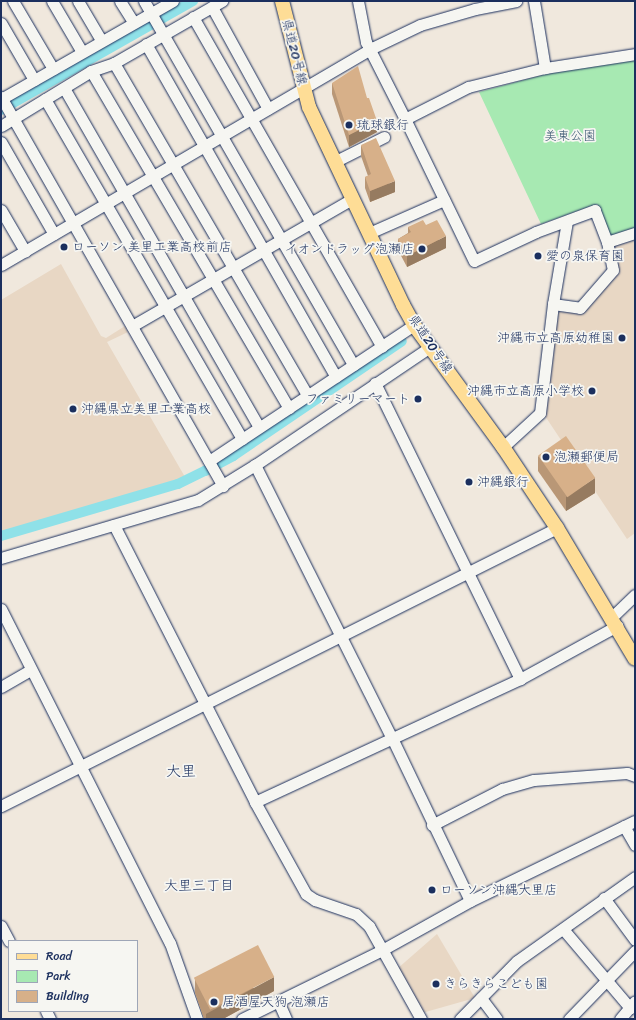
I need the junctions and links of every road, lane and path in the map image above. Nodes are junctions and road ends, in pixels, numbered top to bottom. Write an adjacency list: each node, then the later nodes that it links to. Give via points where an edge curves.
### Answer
1 (13, 1): 25 (street)
2 (52, 1): 21 (street)
3 (78, 1): 18 (street)
4 (120, 1): 15 (street)
5 (144, 1): 13 (street)
6 (173, 1): 13 (street)
7 (222, 1): 12 (street)
8 (282, 1): 29 (main road, 県道20号線)
9 (358, 1): 20 (street)
10 (516, 1): 20 (street, via 475,9 420,25)
11 (534, 1): 24 (street)
12 (212, 7): 14 (street); 32 (street)
13 (150, 12): 15 (street); 17 (street)
14 (193, 18): 17 (street); 34 (street)
15 (133, 22): 18 (street)
16 (1, 23): 27 (street)
17 (164, 35): 19 (street); 37 (street)
18 (101, 40): 21 (street)
19 (146, 44): 23 (street); 40 (street)
20 (370, 49): 29 (street); 35 (street)
21 (82, 52): 25 (street)
22 (635, 54): 24 (street)
23 (114, 63): 26 (street); 42 (street)
24 (545, 68): 35 (street, via 468,87)
25 (53, 69): 27 (street)
26 (92, 71): 28 (street); 43 (street)
27 (34, 80): 30 (street)
28 (64, 88): 31 (street); 44 (street)
29 (303, 88): 32 (street); 41 (main road, 県道20号線)
30 (1, 98): 33 (street)
31 (45, 99): 33 (street); 47 (street)
32 (268, 109): 34 (street)
33 (14, 118): 36 (street); 51 (street)
34 (251, 119): 37 (street); 49 (street)
35 (404, 119): 46 (street)
36 (1, 126)
37 (221, 136): 40 (street); 55 (street)
38 (384, 137): 41 (street)
39 (1, 142): 54 (street)
40 (203, 147): 42 (street); 57 (street)
41 (334, 162): 45 (main road, 県道20号線)
42 (171, 165): 43 (street); 60 (street)
43 (153, 175): 44 (street); 61 (street)
44 (122, 192): 47 (street); 62 (street)
45 (352, 199): 49 (street); 52 (main road, 県道20号線)
46 (444, 200): 50 (street, via 474,261); 52 (street)
47 (105, 203): 51 (street); 64 (street)
48 (1, 210): 58 (street)
49 (311, 221): 55 (street); 67 (street)
50 (567, 221): 56 (street, via 595,210); 63 (street)
51 (73, 222): 54 (street); 66 (street)
52 (369, 233): 65 (main road, 県道20号線)
53 (635, 233): 56 (street)
54 (54, 234): 58 (street)
55 (280, 239): 57 (street); 69 (street)
56 (607, 242): 63 (street, via 613,270 580,308)
57 (262, 249): 60 (street); 70 (street)
58 (25, 251): 59 (street)
59 (3, 260)
60 (231, 267): 61 (street); 72 (street)
61 (213, 278): 62 (street); 73 (street)
62 (182, 295): 64 (street); 74 (street)
63 (552, 304): 76 (street, via 540,413)
64 (165, 306): 66 (street); 75 (street)
65 (414, 325): 67 (street); 68 (main road, 県道20号線)
66 (132, 326): 77 (street)
67 (382, 347): 69 (street)
68 (430, 347): 71 (street); 76 (main road, 県道20号線)
69 (353, 365): 70 (street)
70 (336, 377): 72 (street)
71 (375, 383): 78 (street); 83 (street)
72 (307, 396): 73 (street)
73 (288, 408): 74 (street)
74 (259, 428): 75 (street)
75 (242, 439): 77 (street)
76 (503, 447): 81 (main road, 県道20号線)
77 (209, 461): 79 (street)
78 (255, 465): 79 (street); 87 (street)
79 (223, 486): 80 (street, via 198,500)
80 (114, 525): 82 (street); 92 (street)
81 (557, 528): 83 (street); 86 (main road, 県道20号線)
82 (1, 558)
83 (468, 572): 87 (street); 90 (street)
84 (635, 595): 86 (street)
85 (1, 609): 89 (street)
86 (615, 622): 88 (main road, 県道20号線); 90 (street)
87 (341, 637): 92 (street); 93 (street)
88 (635, 659)
89 (31, 670): 91 (street); 94 (street)
90 (520, 679): 93 (street)
91 (1, 687)
92 (206, 702): 94 (street); 96 (street)
93 (393, 740): 96 (street); 99 (street)
94 (81, 765): 97 (street); 115 (street, via 170,943)
95 (635, 776): 99 (street, via 627,773 534,780 502,789)
96 (255, 802): 109 (street, via 306,894 315,900 356,914 369,926)
97 (1, 806)
98 (635, 821): 100 (street)
99 (432, 825): 104 (street)
100 (624, 826): 101 (street); 104 (street)
101 (635, 845)
102 (635, 876): 103 (street)
103 (604, 898): 106 (street); 108 (street)
104 (470, 902): 109 (street)
105 (1, 926): 107 (street)
106 (563, 929): 111 (street); 112 (street, via 517,961)
107 (8, 940)
108 (635, 940)
109 (382, 950): 113 (street); 118 (street)
110 (635, 951): 111 (street)
111 (606, 983): 114 (street); 121 (street)
112 (481, 998): 119 (street); 120 (street)
113 (278, 1001): 116 (street); 117 (street)
114 (632, 1005): 122 (street)
115 (197, 1019)
116 (242, 1019)
117 (286, 1019)
118 (421, 1019)
119 (460, 1019)
120 (497, 1019)
121 (569, 1019)
122 (620, 1019)

